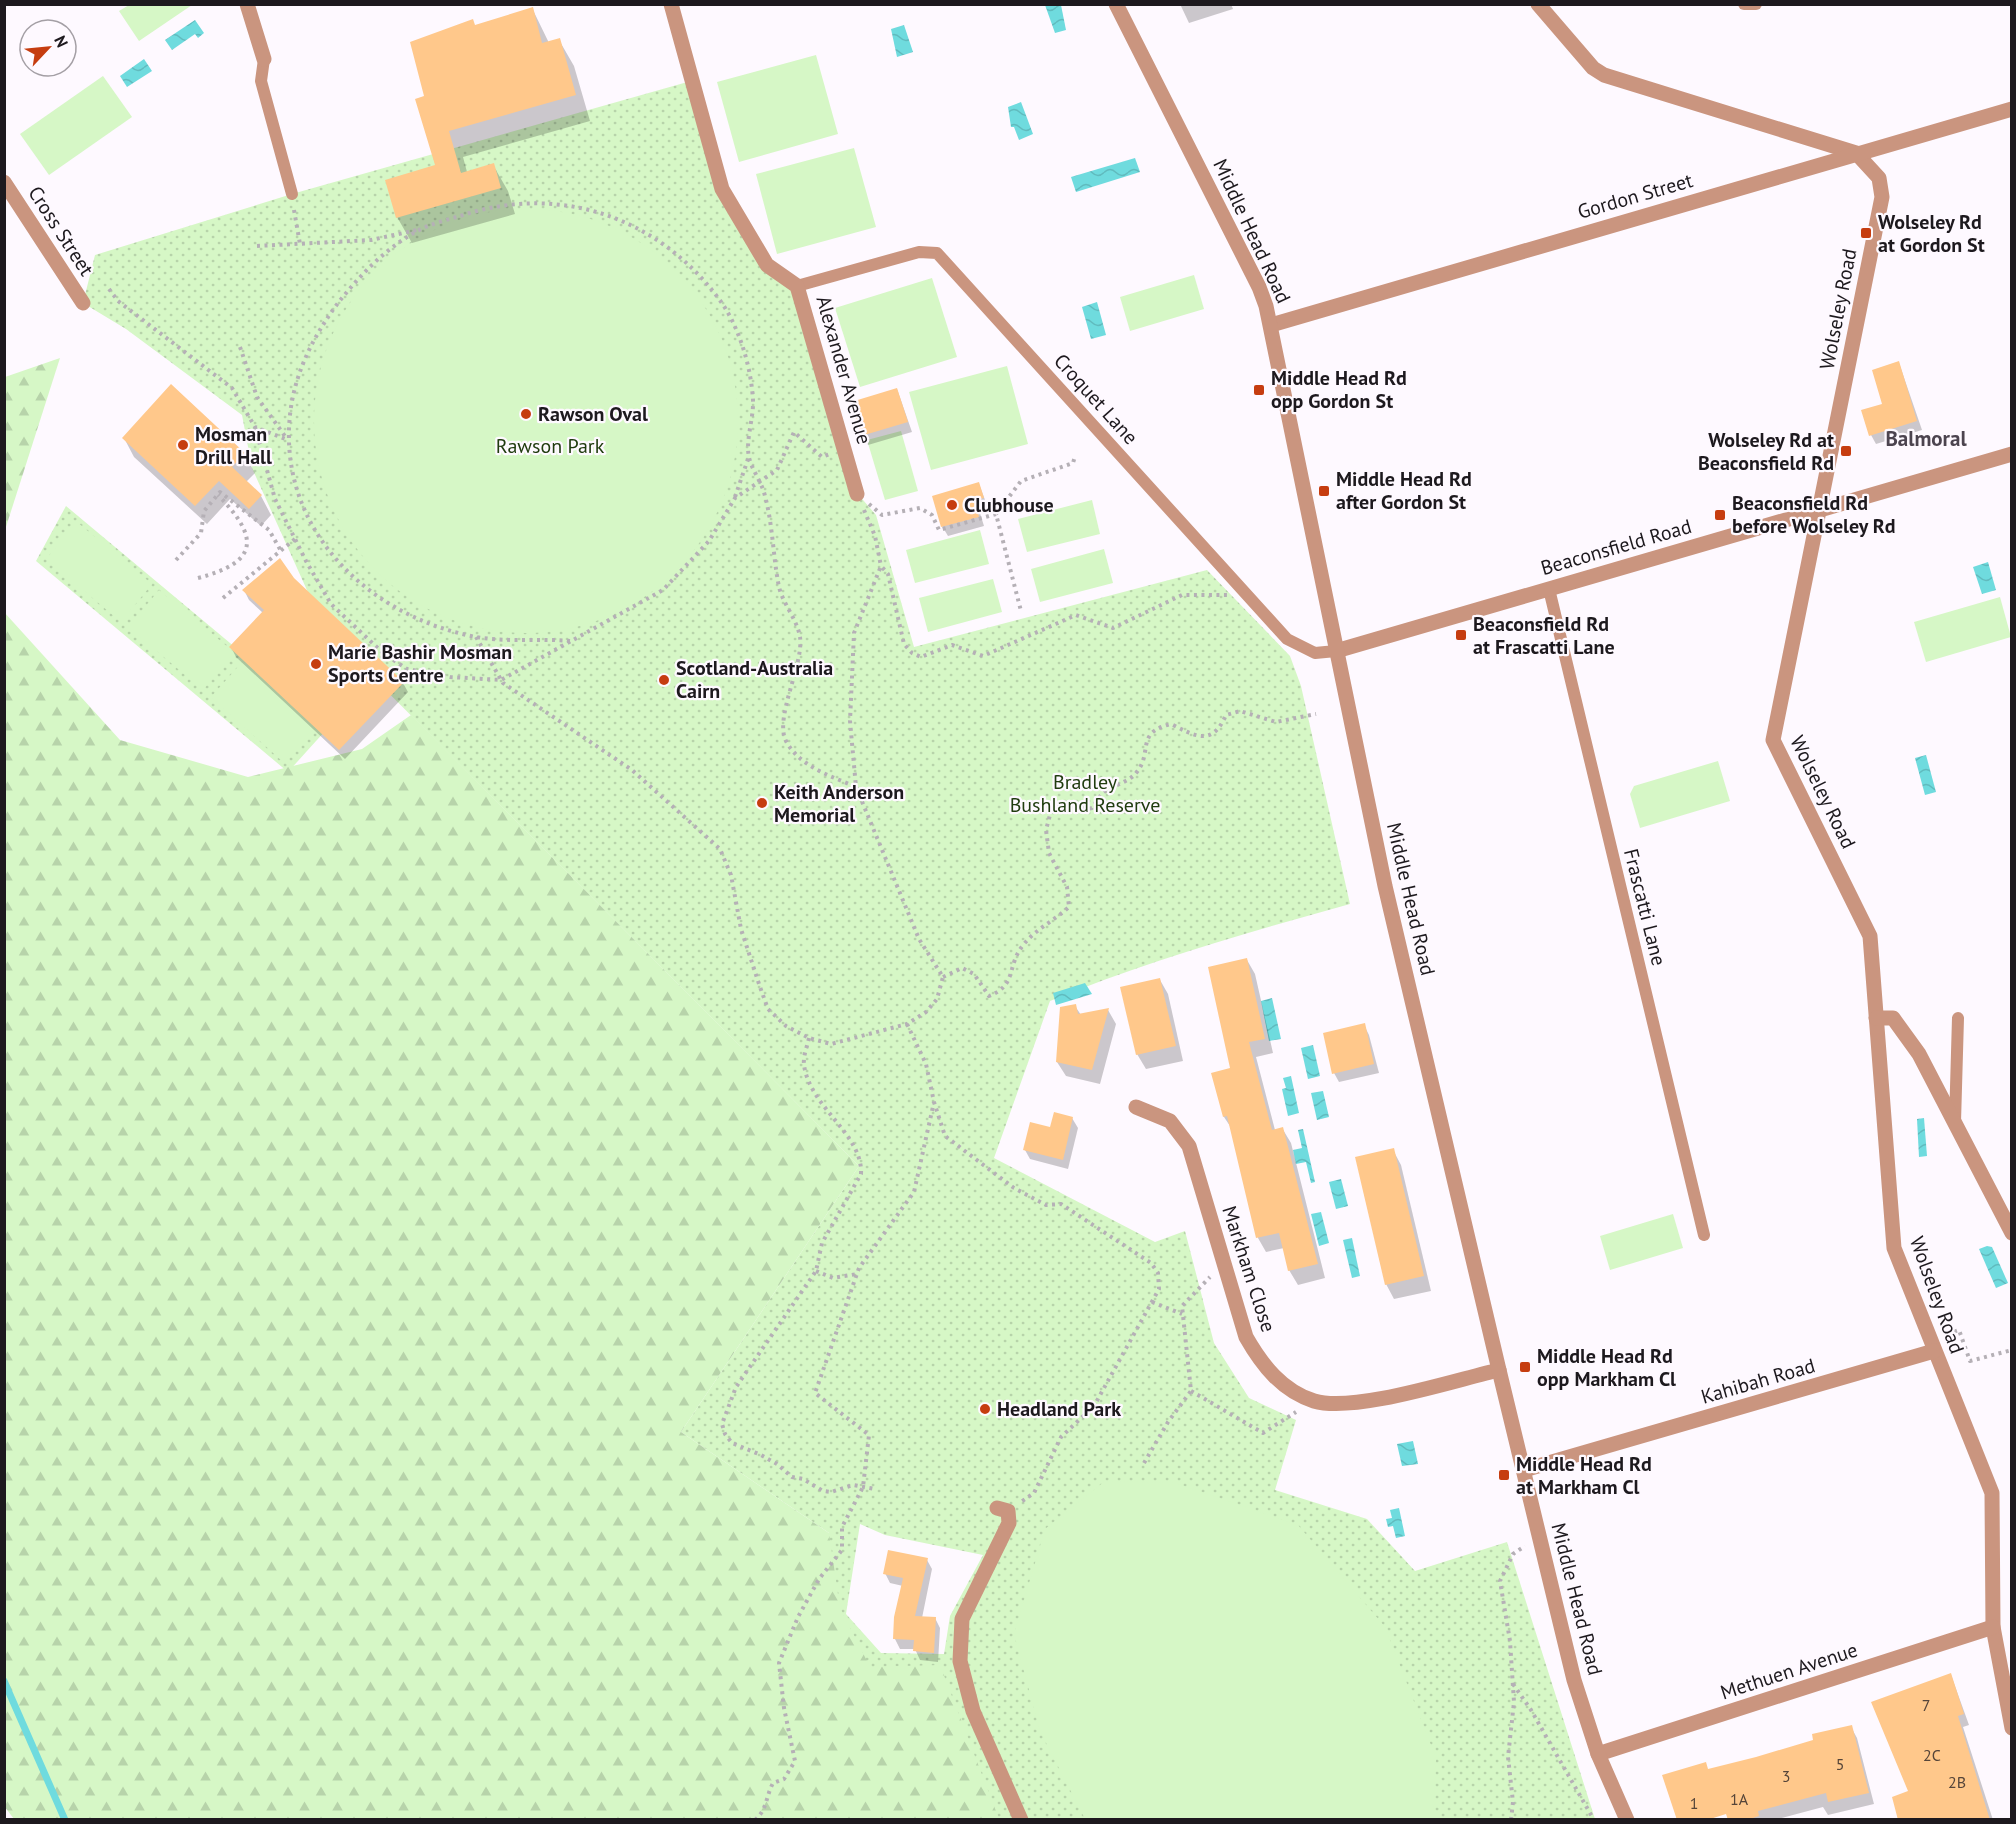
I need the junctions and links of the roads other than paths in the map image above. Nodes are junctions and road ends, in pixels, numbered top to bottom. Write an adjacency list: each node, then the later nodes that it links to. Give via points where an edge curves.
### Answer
1 (247, 4): 7 (street)
2 (671, 4): 12 (street, Alexander Avenue, via 722,189 767,265)
3 (1116, 4): 14 (street, Middle Head Road, via 1259,287)
4 (1538, 4): 9 (street, via 1593,68 1604,75)
5 (1744, 4): 6 (lane)
6 (1756, 4)
7 (264, 59): 11 (lane, via 261,81)
8 (2012, 109): 9 (street, Gordon Street)
9 (1856, 153): 14 (street, Gordon Street); 17 (street, Wolseley Road, via 1879,178 1882,196)
10 (4, 182): 13 (street, Cross Street)
11 (292, 194)
12 (797, 286): 16 (street, Alexander Avenue); 19 (lane, Croquet Lane, via 919,252 937,253 1287,639 1315,653)
13 (83, 303)
14 (1271, 325): 19 (street, Middle Head Road)
15 (2012, 454): 17 (street, Beaconsfield Road)
16 (857, 494)
17 (1819, 510): 18 (street, Beaconsfield Road); 20 (street, Wolseley Road, via 1773,740 1870,936)
18 (1549, 589): 19 (street, Beaconsfield Road); 25 (lane, Frascatti Lane)
19 (1336, 651): 27 (street, Middle Head Road, via 1385,886)
20 (1876, 1018): 23 (street, via 1893,1018 1919,1054); 26 (street, Wolseley Road, via 1894,1248)
21 (1958, 1018): 23 (lane)
22 (1136, 1107): 27 (street, Markham Close, via 1170,1121 1189,1146 1246,1337 1262,1365 1285,1385 1314,1401 1338,1404)
23 (1955, 1126): 24 (street)
24 (2012, 1233)
25 (1704, 1235)
26 (1932, 1346): 28 (street, Kahibah Road); 30 (street, Wolseley Road, via 1992,1493)
27 (1499, 1370): 28 (street, Middle Head Road)
28 (1524, 1470): 32 (street, Middle Head Road, via 1574,1680)
29 (1002, 1510): 33 (street, via 1009,1523 962,1619 960,1661 973,1711)
30 (1993, 1627): 31 (street, Wolseley Road); 32 (street, Methuen Avenue)
31 (2012, 1728)
32 (1598, 1754): 34 (street, Middle Head Road)
33 (1021, 1820)
34 (1627, 1820)

